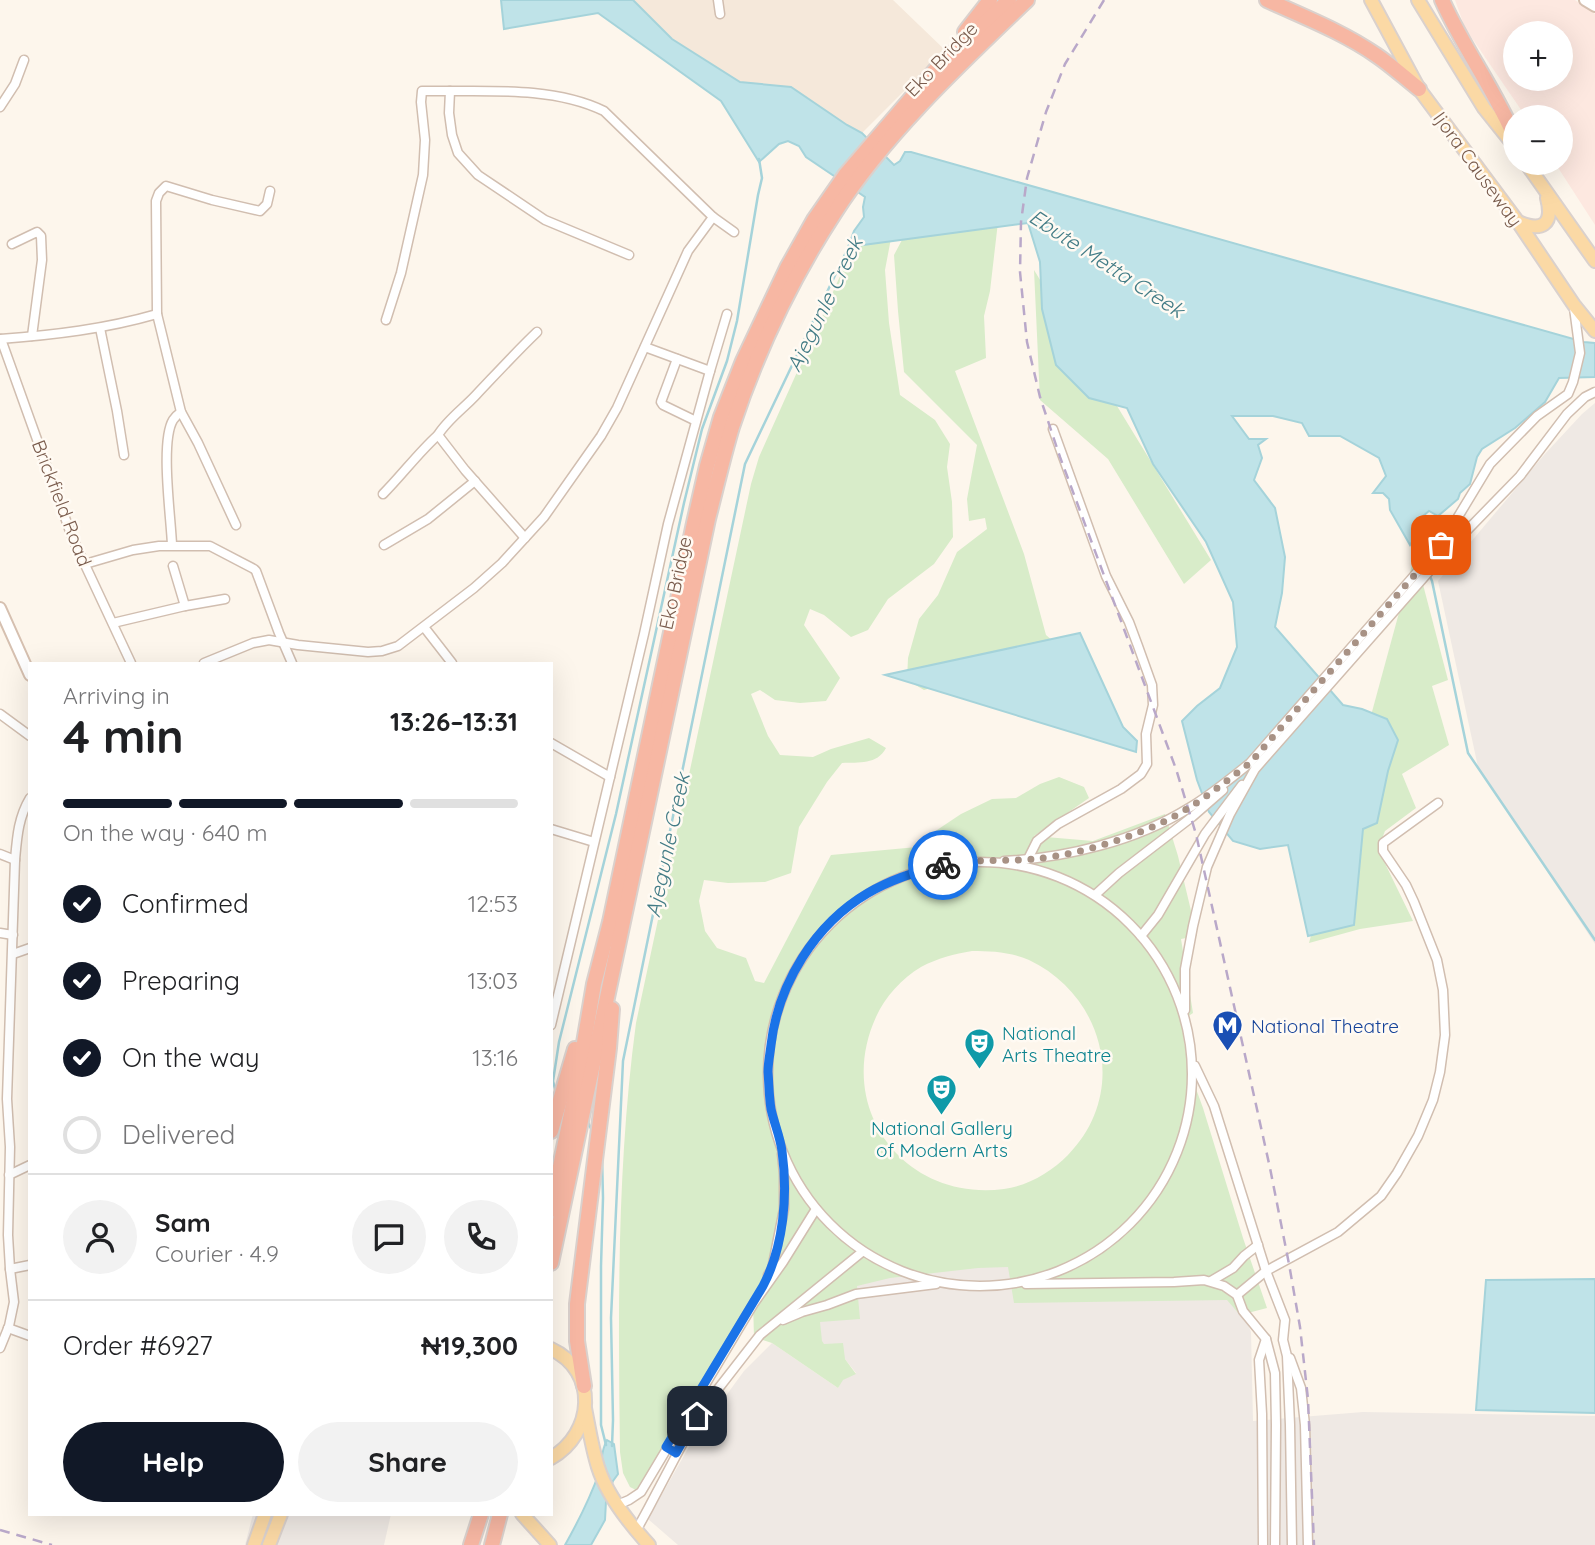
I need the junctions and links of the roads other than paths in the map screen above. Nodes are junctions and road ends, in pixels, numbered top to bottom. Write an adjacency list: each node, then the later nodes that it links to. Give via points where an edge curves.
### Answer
1 (718, 0): 12 (street)
2 (990, 0): 15 (highway)
3 (1009, 0): 15 (highway, Eko Bridge)
4 (1027, 0): 13 (highway, Eko Bridge)
5 (1038, 0): 13 (highway)
6 (1268, 0): 16 (highway, via 1335,30)
7 (1371, 0): 16 (main road, Ijora Causeway)
8 (1418, 0): 20 (main road)
9 (1585, 0): 11 (street)
10 (1444, 4): 19 (highway)
11 (1595, 6)
12 (720, 14)
13 (978, 47): 90 (highway, Eko Bridge, via 900,129 836,210 787,295 746,388 708,519)
14 (24, 60): 18 (street)
15 (937, 68): 91 (highway, Eko Bridge, via 846,174 814,220 766,310 721,417)
16 (1419, 89): 25 (main road, Ijora Causeway)
17 (450, 91): 24 (street, via 528,92 594,106); 28 (street, via 455,144 478,175 545,220); 32 (street, via 422,91 423,175)
18 (0, 107)
19 (1503, 112)
20 (1503, 132)
21 (1534, 175): 23 (main road)
22 (270, 191): 30 (street, via 260,211 164,187 156,201)
23 (1546, 194): 25 (main road, via 1547,221 1529,227); 29 (main road)
24 (713, 217): 26 (street); 39 (street, via 688,251)
25 (1518, 222): 33 (main road, Ijora Causeway)
26 (734, 232)
27 (12, 244): 37 (street, via 37,232 41,236)
28 (629, 255)
29 (1595, 261)
30 (157, 314): 34 (street); 45 (street)
31 (727, 314): 43 (street)
32 (386, 320)
33 (1581, 321): 35 (main road, Ijora Causeway); 56 (street, via 1578,366 1568,394 1537,416 1490,464)
34 (100, 328): 37 (street); 49 (street)
35 (1595, 331)
36 (537, 332): 48 (street)
37 (32, 336): 38 (street)
38 (0, 339): 41 (street, Brickfield Road)
39 (645, 346): 40 (street); 53 (street, via 601,436)
40 (677, 359): 43 (street); 46 (street, via 661,402)
41 (10, 361): 42 (street); 57 (street, Brickfield Road)
42 (0, 367)
43 (709, 371): 46 (street)
44 (1595, 392): 56 (street, via 1574,407 1520,476)
45 (181, 412): 52 (street); 54 (street, via 172,421 167,443)
46 (696, 421): 74 (street)
47 (1053, 429): 81 (street, via 1105,576 1143,659 1153,705 1146,734 1147,764 1141,774 1058,824 1037,841)
48 (438, 435): 50 (street); 51 (street)
49 (124, 455)
50 (475, 481): 53 (street); 55 (street, via 428,519)
51 (383, 494)
52 (236, 525)
53 (525, 538): 63 (street, via 502,564)
54 (173, 545): 57 (street, via 133,550); 64 (street, via 210,546 254,569)
55 (384, 545)
56 (1444, 548): 73 (street)
57 (85, 564): 62 (street, Brickfield Road)
58 (173, 566): 60 (street)
59 (225, 599): 60 (street)
60 (185, 606): 62 (street)
61 (0, 608): 69 (street)
62 (113, 623): 66 (street, Brickfield Road)
63 (424, 627): 64 (street, via 398,646 382,651); 68 (street)
64 (284, 643): 65 (street, via 253,643); 67 (street)
65 (219, 660)
66 (131, 662)
67 (292, 662)
68 (451, 662)
69 (28, 671)
70 (0, 714): 71 (street)
71 (28, 735)
72 (553, 744): 74 (street)
73 (1253, 766): 77 (street); 87 (street); 94 (street, via 1207,867 1185,969)
74 (610, 777): 79 (street)
75 (28, 802): 82 (street, via 17,830)
76 (1438, 803): 107 (street, via 1383,843 1383,851 1428,934 1443,990 1445,1035 1433,1100 1418,1136 1381,1196 1338,1232)
77 (1190, 813): 81 (street, via 1083,850); 84 (street)
78 (553, 830): 79 (street)
79 (594, 842): 93 (street)
80 (0, 854): 82 (street)
81 (1028, 859): 83 (street)
82 (15, 860): 86 (street)
83 (991, 862): 84 (street, via 1045,872); 97 (street, via 950,863 910,873 850,905 812,944 785,990 773,1028 770,1098)
84 (1095, 895): 87 (street)
85 (0, 933): 86 (street)
86 (13, 935): 89 (street)
87 (1142, 936): 94 (street, via 1175,989)
88 (28, 949): 89 (street)
89 (13, 954): 92 (street)
90 (615, 962): 104 (highway, Eko Bridge); 120 (highway, via 610,1048 577,1304)
91 (594, 984): 96 (highway); 100 (highway, Eko Bridge)
92 (5, 994): 99 (street)
93 (553, 1016)
94 (1185, 1019): 95 (street)
95 (1193, 1064): 102 (street, via 1214,1106); 110 (street, via 1189,1112 1172,1165 1143,1212 1084,1257)
96 (553, 1123)
97 (781, 1147): 101 (street); 112 (street, via 784,1209 779,1239 772,1269)
98 (28, 1167): 99 (street)
99 (9, 1175): 106 (street)
100 (553, 1200)
101 (816, 1209): 103 (street); 112 (street)
102 (1258, 1245): 107 (street); 108 (street)
103 (862, 1252): 109 (street, via 901,1272); 113 (street)
104 (553, 1254)
105 (28, 1265): 106 (street)
106 (10, 1269): 114 (street, via 13,1302)
107 (1266, 1271): 111 (street); 117 (street, via 1285,1320)
108 (1211, 1281): 110 (street); 111 (street)
109 (940, 1283): 110 (street, via 970,1287); 113 (street, via 856,1294)
110 (1020, 1284)
111 (1237, 1295): 116 (street, via 1243,1311)
112 (754, 1303): 122 (street)
113 (771, 1326): 123 (street, via 697,1416)
114 (8, 1328): 115 (street); 118 (street)
115 (28, 1335)
116 (1266, 1339): 138 (street, via 1259,1360); 139 (street, via 1275,1373)
117 (1283, 1339): 140 (street); 141 (street, via 1301,1388)
118 (0, 1348)
119 (553, 1350): 120 (main road, via 572,1365)
120 (584, 1386): 121 (main road)
121 (585, 1408): 124 (main road, via 571,1443); 125 (main road, via 598,1470)
122 (666, 1447): 123 (street); 125 (street, via 641,1492 629,1500)
123 (676, 1453): 131 (street)
124 (553, 1457)
125 (614, 1499): 131 (main road)
126 (264, 1516): 132 (main road)
127 (280, 1516): 133 (main road)
128 (480, 1516): 134 (highway)
129 (499, 1516): 135 (highway)
130 (524, 1516): 136 (main road)
131 (636, 1531): 137 (main road)
132 (254, 1545)
133 (269, 1545)
134 (471, 1545)
135 (492, 1545)
136 (550, 1545)
137 (649, 1545)
138 (1263, 1545)
139 (1275, 1545)
140 (1292, 1545)
141 (1308, 1545)

